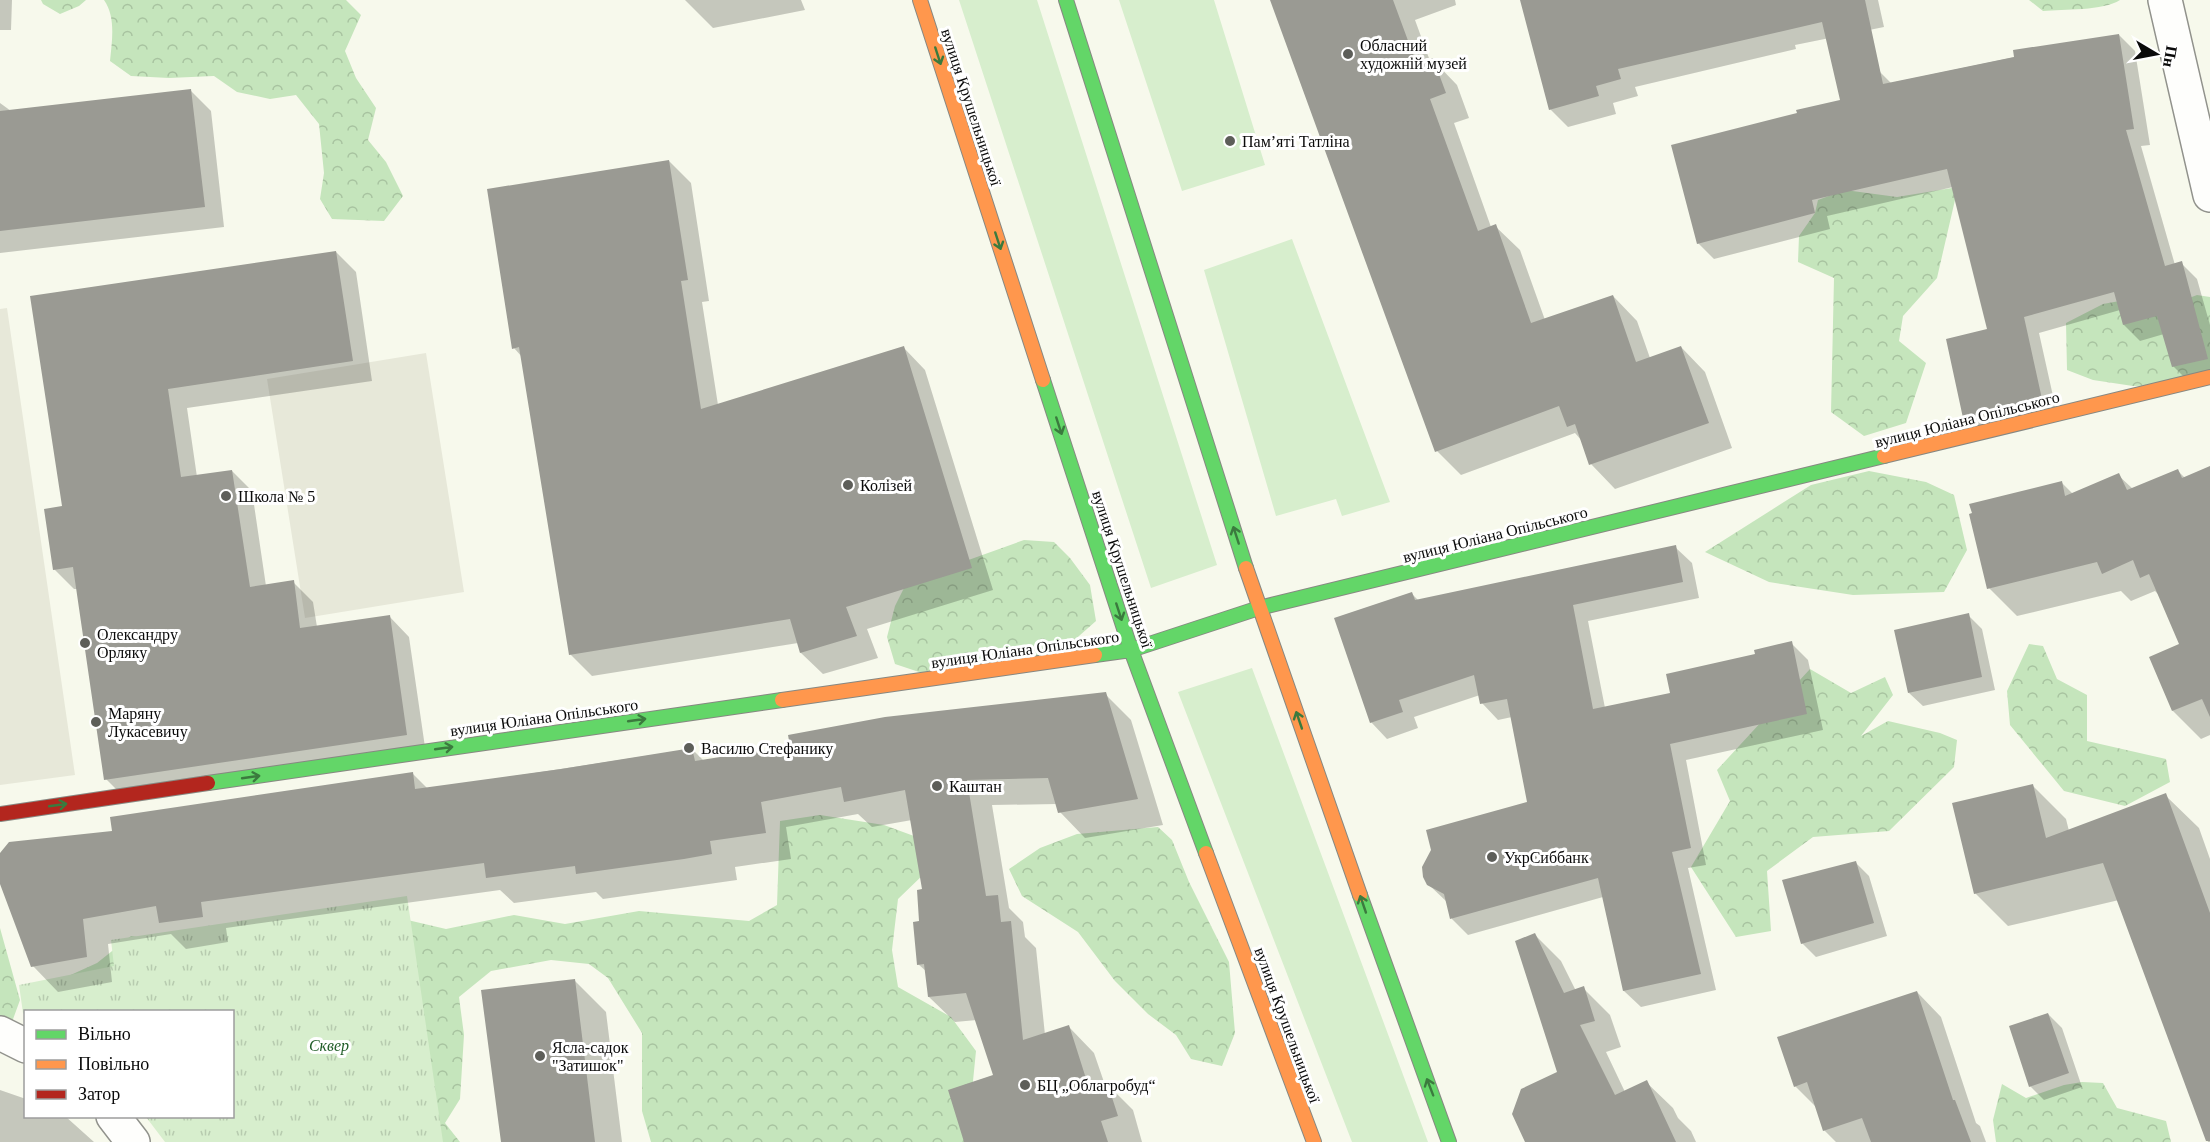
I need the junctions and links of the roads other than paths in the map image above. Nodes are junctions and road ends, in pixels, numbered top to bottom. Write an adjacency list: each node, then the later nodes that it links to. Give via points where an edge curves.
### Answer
1 (920, 0): 7 (main road, вулиця Крушельницької, one-way to 7)
2 (1066, 0): 6 (main road, one-way to 2)
3 (2165, 0): 4 (street)
4 (2210, 195)
5 (2210, 377): 6 (main road, вулиця Юліана Опільського)
6 (1259, 608): 7 (main road, вулиця Юліана Опільського); 14 (main road, one-way to 6)
7 (1131, 650): 8 (main road, вулиця Юліана Опільського, one-way to 7); 13 (main road, вулиця Крушельницької)
8 (0, 814)
9 (0, 1033): 10 (street)
10 (24, 1045)
11 (115, 1118): 12 (street)
12 (133, 1142)
13 (1314, 1142)
14 (1449, 1142)

